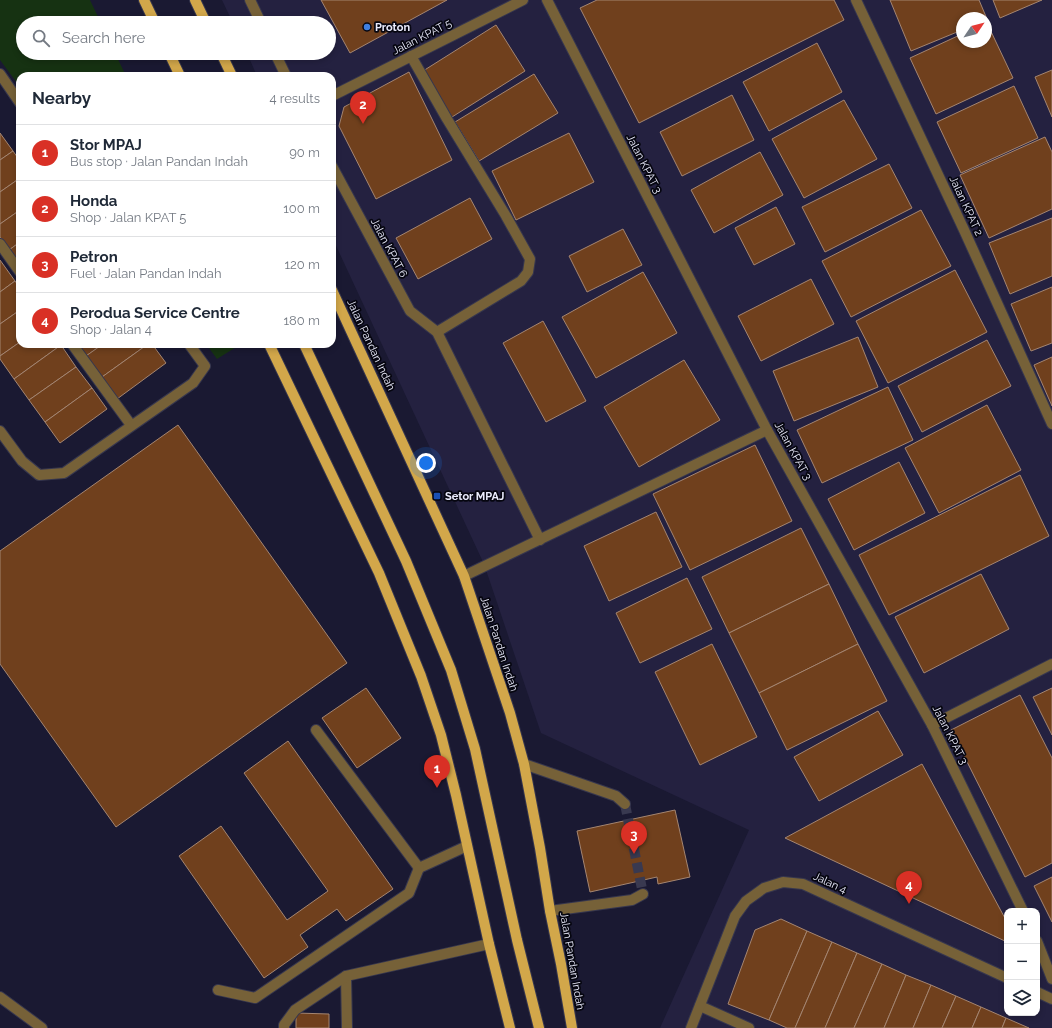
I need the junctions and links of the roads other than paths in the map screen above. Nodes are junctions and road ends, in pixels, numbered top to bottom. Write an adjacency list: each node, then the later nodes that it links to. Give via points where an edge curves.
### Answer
1 (144, 0): 7 (main road)
2 (195, 0): 8 (main road)
3 (250, 0): 9 (street)
4 (523, 0): 10 (street, Jalan KPAT 5)
5 (547, 0): 31 (street, Jalan KPAT 3)
6 (856, 0): 29 (street, Jalan KPAT 2)
7 (152, 16)
8 (203, 16)
9 (258, 16)
10 (411, 56): 18 (street, Jalan KPAT 5); 24 (street, via 530,259 528,272 521,281)
11 (172, 60): 14 (main road)
12 (224, 60): 15 (main road)
13 (278, 60): 16 (street)
14 (178, 72)
15 (230, 72)
16 (284, 72)
17 (0, 74): 19 (street)
18 (336, 94)
19 (16, 97)
20 (336, 173): 24 (street, Jalan KPAT 6, via 410,311)
21 (0, 244): 22 (street)
22 (16, 266)
23 (336, 299): 34 (main road, Jalan Pandan Indah)
24 (437, 332): 33 (street)
25 (75, 348): 30 (street)
26 (192, 348): 30 (street, via 205,366 193,383)
27 (271, 348): 40 (main road, via 379,573 421,676 441,735)
28 (306, 348): 59 (main road, via 406,561 451,670 475,749)
29 (1052, 424)
30 (131, 426): 32 (street, via 64,473 39,475 22,461)
31 (767, 430): 33 (street); 36 (street, Jalan KPAT 3)
32 (0, 431)
33 (540, 540): 34 (street)
34 (464, 576): 38 (main road, Jalan Pandan Indah, via 510,713)
35 (1052, 664): 36 (street)
36 (932, 724): 43 (street, Jalan KPAT 3)
37 (316, 730): 41 (street)
38 (524, 764): 39 (street, via 616,796); 44 (main road, Jalan Pandan Indah)
39 (624, 804)
40 (467, 846): 41 (street); 45 (main road)
41 (419, 868): 50 (street, via 409,894 255,998)
42 (644, 894): 44 (street, via 632,900)
43 (1022, 908)
44 (550, 911): 60 (main road, Jalan Pandan Indah)
45 (489, 944): 47 (street); 58 (main road)
46 (1039, 944): 49 (street)
47 (346, 976): 56 (street, via 295,1010); 57 (street)
48 (1004, 977): 54 (street, Jalan 4, via 803,884 784,882 764,888 746,901 735,916)
49 (1052, 979)
50 (218, 990)
51 (1040, 993): 53 (street)
52 (0, 997): 55 (street)
53 (1052, 998)
54 (700, 1006): 61 (street, Jalan 4); 62 (street)
55 (42, 1028)
56 (284, 1028)
57 (346, 1028)
58 (510, 1028)
59 (539, 1028)
60 (572, 1028)
61 (691, 1028)
62 (749, 1028)

